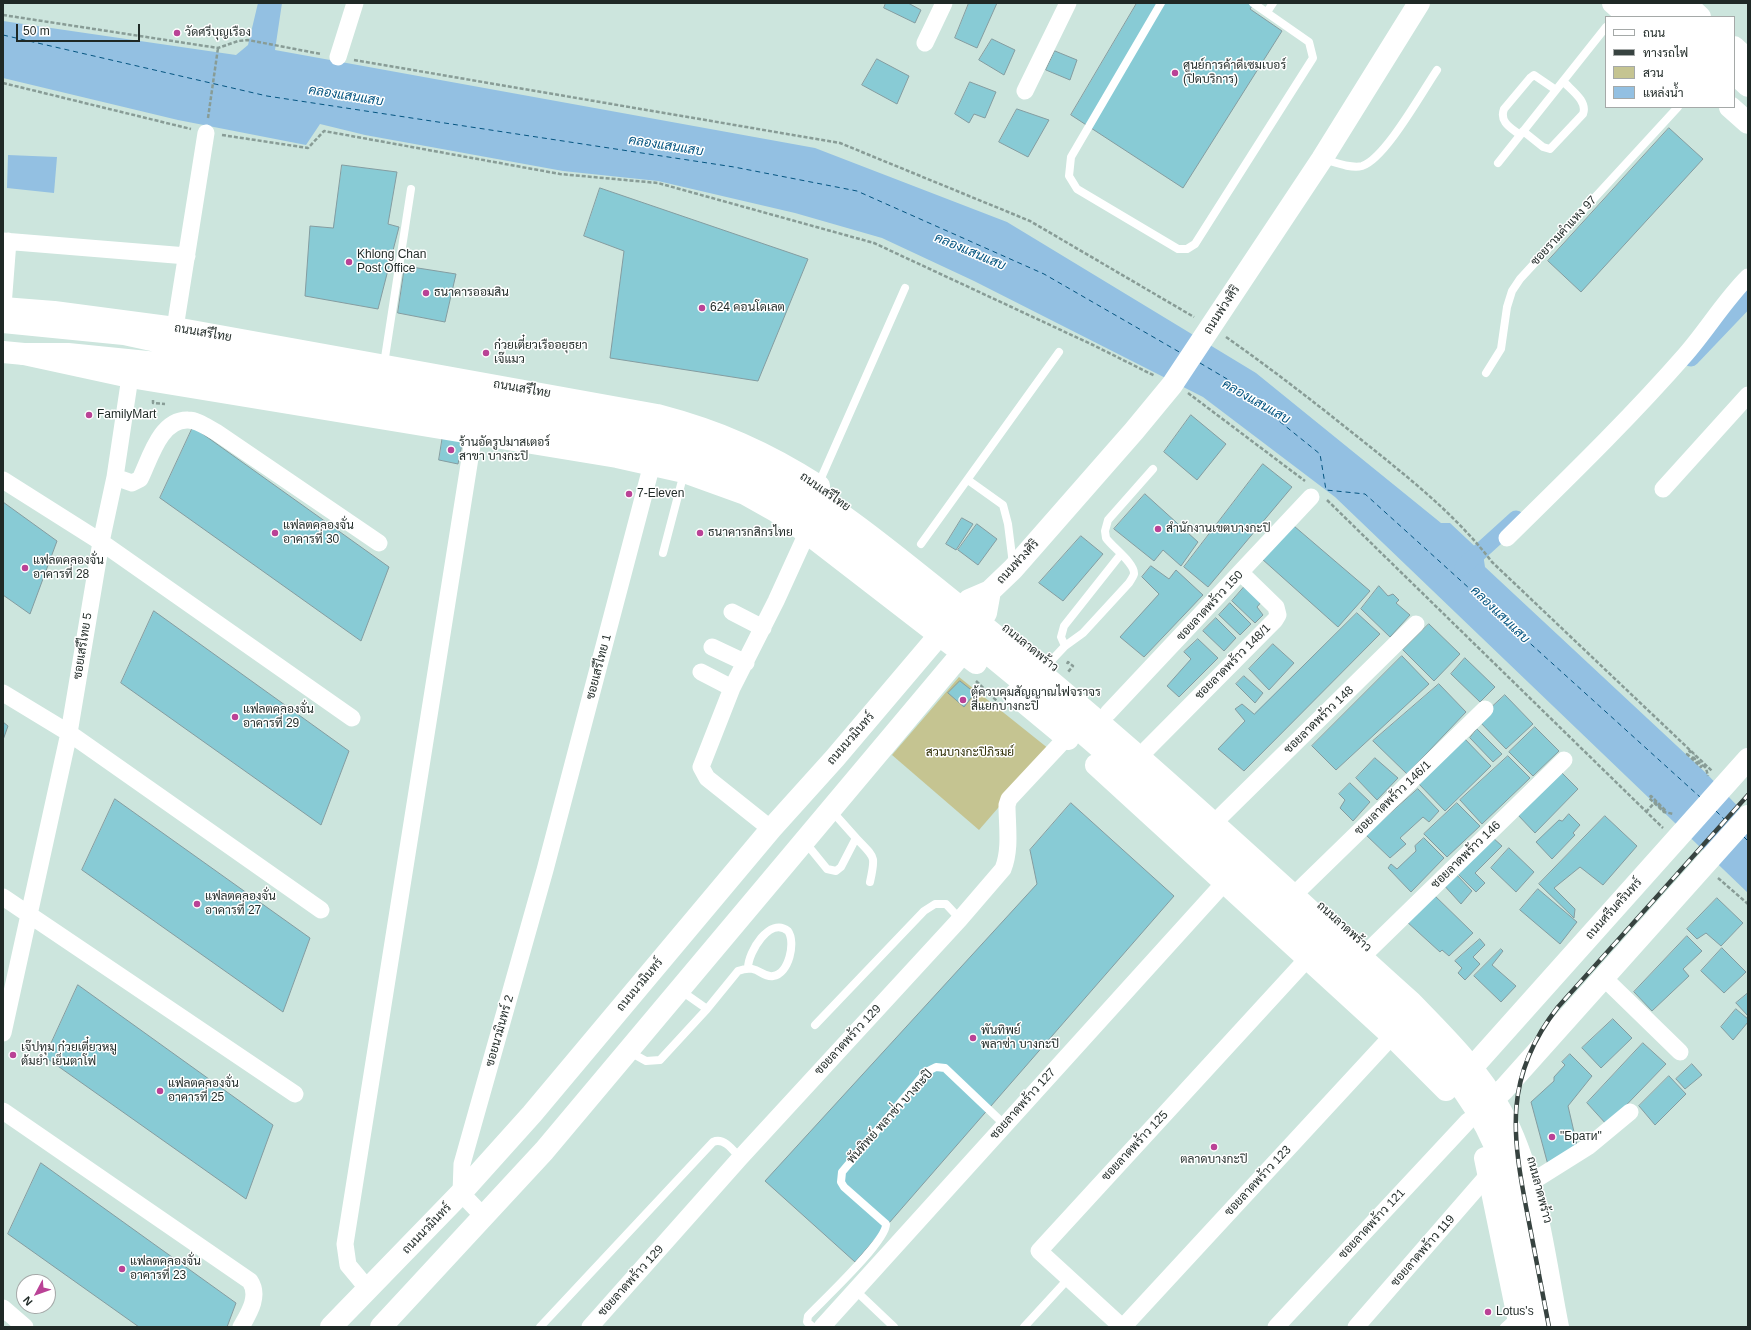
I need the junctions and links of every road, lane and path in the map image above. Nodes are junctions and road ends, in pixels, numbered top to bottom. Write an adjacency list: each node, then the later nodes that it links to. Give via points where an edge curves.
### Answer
1 (355, 3): 19 (street)
2 (944, 3): 17 (street)
3 (1068, 3): 26 (street)
4 (1161, 3): 11 (lane, via 1071,157 1069,176 1077,190 1178,249 1187,250 1195,244 1313,58 1309,42)
5 (1253, 3): 11 (lane)
6 (1273, 3): 11 (lane)
7 (1419, 3): 34 (main road, ถนนพ่วงศิริ)
8 (1657, 3): 14 (main road)
9 (1685, 3): 15 (main road)
10 (1622, 10): 13 (main road)
11 (1267, 12)
12 (3, 15): 18 (path)
13 (1647, 16)
14 (1671, 16)
15 (1699, 16)
16 (1605, 28): 22 (lane)
17 (925, 43)
18 (218, 48): 19 (path, via 248,40); 32 (path)
19 (338, 57): 44 (path, via 840,143 1030,221)
20 (1437, 70): 34 (lane, via 1385,147 1373,159 1362,166 1351,166)
21 (1735, 74): 24 (main road)
22 (1563, 81): 25 (lane); 33 (lane, via 1584,102 1583,114 1550,149)
23 (3, 83): 32 (path)
24 (1748, 86)
25 (1556, 90): 33 (lane); 33 (lane, via 1534,75 1504,109 1502,119)
26 (1026, 91)
27 (1735, 93): 28 (main road)
28 (1748, 105)
29 (1677, 108): 49 (lane, ซอยรามคำแหง 97, via 1520,279 1512,291 1507,307 1501,349)
30 (1731, 108): 31 (main road)
31 (1748, 123)
32 (207, 127): 38 (street)
33 (1522, 133): 35 (lane)
34 (1322, 159): 44 (main road, ถนนพ่วงศิริ)
35 (1498, 163)
36 (412, 189): 48 (lane)
37 (5, 241): 38 (street); 41 (street)
38 (187, 256): 43 (street)
39 (1748, 277): 63 (street, via 1686,354 1609,438)
40 (905, 288): 59 (lane)
41 (3, 307): 43 (main road, ถนนเสรีไทย)
42 (3, 322): 157 (main road, via 124,334 191,348 634,424 723,448 765,467 802,489 893,554 1064,691 1411,1002 1452,1044 1470,1065 1497,1106 1520,1156 1536,1214)
43 (175, 328): 48 (main road, ถนนเสรีไทย)
44 (1210, 329): 69 (main road, ถนนพ่วงศิริ, via 1173,383 1134,431); 92 (path, via 1279,374 1392,465 1459,524 1498,567)
45 (3, 352): 47 (main road)
46 (1059, 352): 58 (lane)
47 (24, 354): 50 (main road); 156 (main road, via 68,354 157,363 631,443 717,466 793,506 883,570 1052,705 1386,1006 1424,1044 1470,1101 1493,1143 1502,1166 1515,1218)
48 (384, 364): 59 (main road, ถนนเสรีไทย, via 624,407 690,423 767,455)
49 (1486, 373)
50 (130, 377): 52 (main road); 56 (street, ซอยเสรีไทย 5)
51 (1748, 395): 60 (street)
52 (474, 433): 53 (main road); 139 (street, via 345,1244 348,1265)
53 (652, 464): 55 (main road); 106 (street, ซอยเสรีไทย 1)
54 (1153, 469): 68 (lane, via 1108,520 1106,538)
55 (684, 472): 62 (main road, via 745,494); 67 (lane)
56 (115, 478): 64 (street, ซอยเสรีไทย 5); 65 (street, via 132,482 140,479 163,432 176,422 194,421 216,432)
57 (3, 480): 64 (street)
58 (968, 480): 66 (lane); 69 (lane, via 1003,505 1008,524)
59 (818, 486): 72 (main road, ถนนเสรีไทย)
60 (1663, 489)
61 (1311, 497): 70 (street, ซอยลาดพร้าว 150)
62 (807, 533): 76 (street); 77 (main road)
63 (1507, 538)
64 (101, 542): 88 (street); 89 (street, ซอยเสรีไทย 5)
65 (379, 542)
66 (921, 544)
67 (663, 553)
68 (1121, 554): 78 (lane, via 1064,626 1061,637); 78 (lane, via 1133,568 1134,575 1083,633)
69 (1013, 569): 71 (main road, ถนนพ่วงศิริ)
70 (1241, 574): 87 (street, ซอยลาดพร้าว 150); 91 (street, ซอยลาดพร้าว 148/1, via 1276,607 1278,615)
71 (990, 591): 72 (main road, ถนนพ่วงศิริ); 74 (main road, ถนนพ่วงศิริ)
72 (969, 600): 74 (main road, ถนนเสรีไทย); 77 (main road, ถนนพ่วงศิริ)
73 (732, 612): 76 (street)
74 (986, 613): 80 (main road, ถนนพ่วงศิริ); 82 (main road, ถนนลาดพร้าว)
75 (1416, 624): 101 (street, ซอยลาดพร้าว 148)
76 (763, 628): 81 (street)
77 (940, 635): 80 (main road); 97 (main road, ถนนนวมินทร์)
78 (1064, 646): 82 (lane)
79 (712, 647): 81 (street)
80 (963, 652): 90 (main road); 98 (main road)
81 (746, 663): 84 (street)
82 (1060, 668): 87 (main road, ถนนลาดพร้าว)
83 (701, 672): 84 (street)
84 (732, 688): 103 (street, via 702,762 702,770 707,778)
85 (3, 693): 89 (street)
86 (1485, 709): 109 (street, ซอยลาดพร้าว 146/1)
87 (1108, 713): 91 (main road, ถนนลาดพร้าว)
88 (352, 718)
89 (69, 733): 111 (street); 112 (street, ซอยเสรีไทย 5)
90 (1066, 738): 108 (main road); 113 (street, ซอยลาดพร้าว 129, via 1009,799 1007,859 1003,869)
91 (1147, 748): 101 (main road, ถนนลาดพร้าว)
92 (1694, 756): 95 (path, via 1702,765 1701,767 1687,754 1690,752); 96 (path)
93 (1748, 759): 125 (main road, ถนนศรีนครินทร์)
94 (1564, 760): 114 (street, ซอยลาดพร้าว 146)
95 (1706, 768)
96 (1713, 773)
97 (807, 789): 98 (main road); 103 (main road, ถนนนวมินทร์)
98 (831, 810): 104 (lane); 105 (main road)
99 (1646, 812): 100 (path, via 1655,802 1666,811 1651,796 1649,798)
100 (1664, 812)
101 (1221, 816): 109 (main road, ถนนลาดพร้าว)
102 (1748, 816): 117 (main road)
103 (771, 829): 136 (main road, ถนนนวมินทร์, via 532,1114)
104 (856, 838): 105 (lane, via 836,872 827,869); 107 (lane, via 875,861)
105 (804, 840): 118 (main road)
106 (546, 870): 136 (street, ซอยนวมินทร์ 2, via 462,1164)
107 (870, 882)
108 (1225, 882): 115 (main road); 132 (street, ซอยลาดพร้าว 127)
109 (1301, 888): 114 (main road, ถนนลาดพร้าว)
110 (3, 897): 112 (street)
111 (321, 910)
112 (28, 914): 121 (street, ซอยเสรีไทย 5); 128 (street)
113 (960, 919): 120 (lane, via 946,904 934,904 924,911); 133 (street, ซอยลาดพร้าว 129)
114 (1369, 950): 125 (main road, ถนนลาดพร้าว, via 1434,1009)
115 (1308, 958): 122 (main road); 138 (street, ซอยลาดพร้าว 125, via 1039,1250)
116 (748, 968): 116 (lane, via 769,976 782,972 788,961 790,949 791,938 788,931 777,928 760,939 751,952); 119 (lane, via 738,971)
117 (1604, 978): 124 (street); 126 (main road)
118 (680, 989): 119 (lane); 123 (main road)
119 (707, 1008): 123 (lane, via 660,1060 646,1061)
120 (815, 1025)
121 (3, 1034)
122 (1392, 1036): 127 (main road); 153 (street, ซอยลาดพร้าว 123)
123 (628, 1051): 137 (main road, via 544,1151)
124 (1680, 1052)
125 (1480, 1059): 126 (main road, ถนนลาดพร้าว); 127 (main road, ถนนศรีนครินทร์)
126 (1504, 1089): 131 (main road); 135 (main road, ถนนลาดพร้าว, via 1518,1117)
127 (1449, 1093): 131 (main road)
128 (296, 1094)
129 (3, 1111): 144 (street, via 250,1281 254,1292 253,1302)
130 (1630, 1112): 135 (street, via 1589,1146)
131 (1468, 1121): 134 (main road, via 1478,1140); 154 (street, ซอยลาดพร้าว 121)
132 (1005, 1125): 140 (street, ซอยลาดพร้าว 127); 149 (lane, พันทิพย์ พลาซ่่า บางกะปิ, via 945,1068 936,1067 926,1072 842,1172 844,1188 886,1224 886,1229 872,1250 808,1316 807,1322)
133 (740, 1158): 147 (lane, via 723,1141 713,1142); 148 (street, ซอยลาดพร้าว 129)
134 (1489, 1174): 142 (main road); 155 (street, ซอยลาดพร้าว 119)
135 (1538, 1178): 158 (main road, ถนนลาดพร้าว)
136 (461, 1194): 137 (street); 139 (main road, ถนนนวมินทร์)
137 (484, 1217): 146 (main road)
138 (1069, 1278): 152 (lane); 153 (street, ซอยลาดพร้าว 125)
139 (368, 1289): 145 (main road, ถนนนวมินทร์)
140 (855, 1290): 150 (street, ซอยลาดพร้าว 127); 151 (lane)
141 (3, 1308): 143 (street)
142 (1514, 1323)
143 (25, 1327)
144 (241, 1327)
145 (331, 1327)
146 (381, 1327)
147 (540, 1327)
148 (590, 1327)
149 (813, 1327)
150 (822, 1327)
151 (894, 1327)
152 (1024, 1327)
153 (1122, 1327)
154 (1276, 1327)
155 (1356, 1327)
156 (1537, 1327)
157 (1558, 1327)
158 (1570, 1327)

